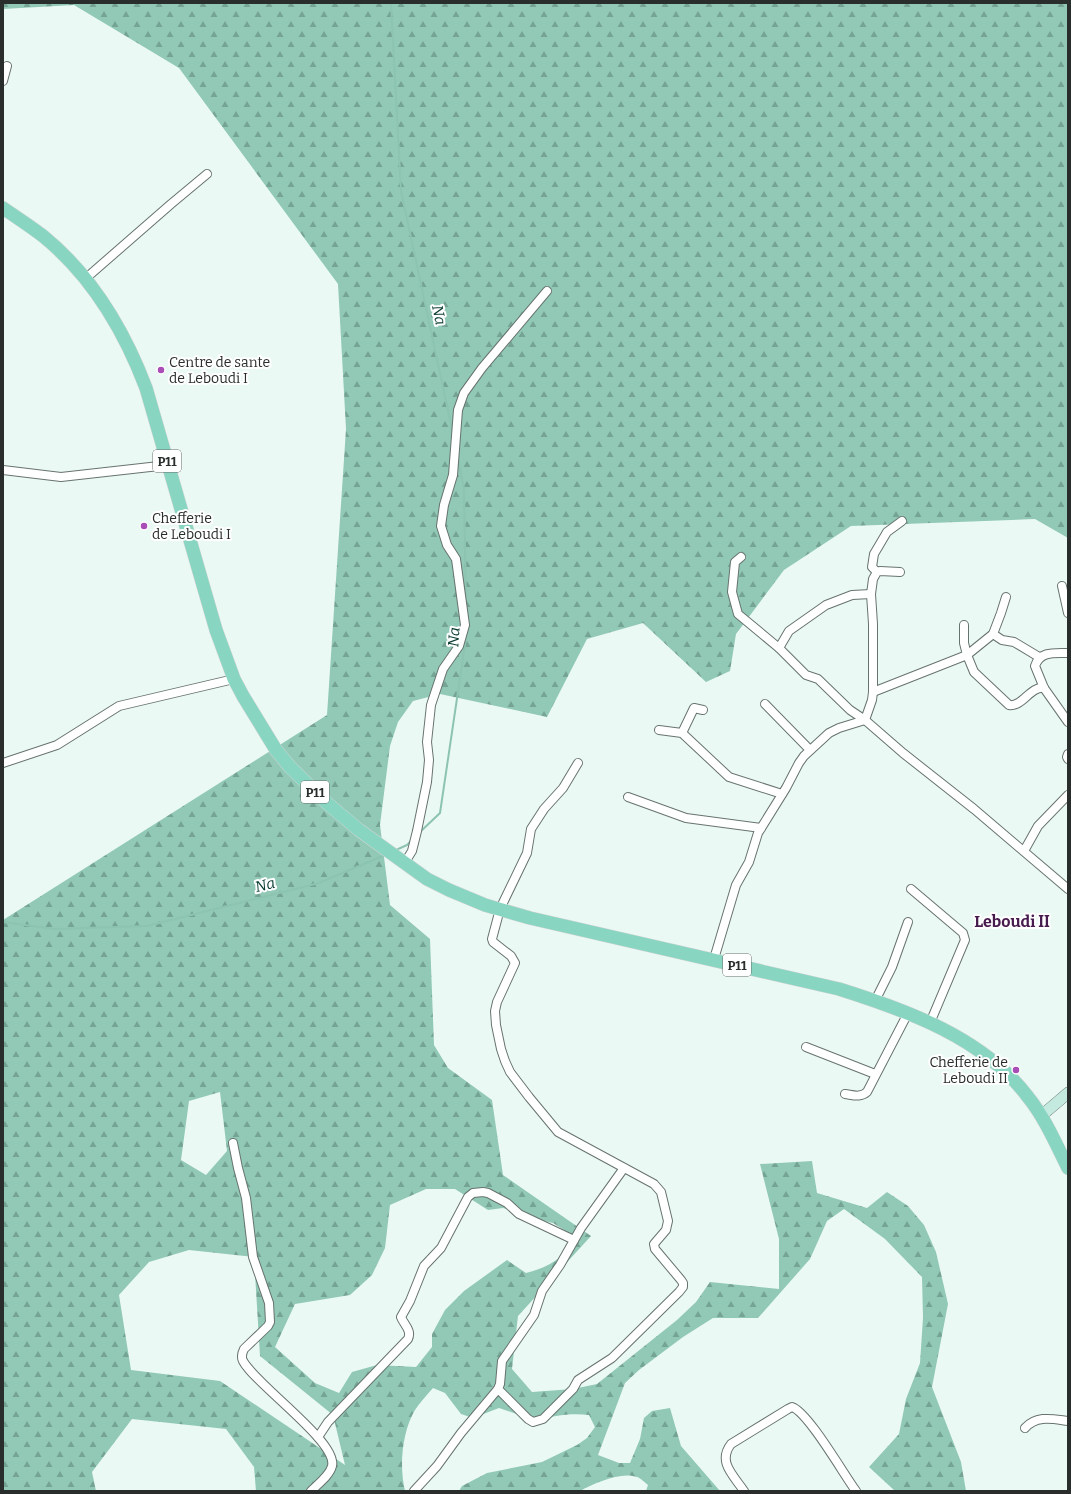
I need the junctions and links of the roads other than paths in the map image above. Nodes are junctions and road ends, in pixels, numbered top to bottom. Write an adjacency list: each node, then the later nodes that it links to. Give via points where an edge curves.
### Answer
1 (7, 66): 2 (street)
2 (3, 81)
3 (207, 174): 5 (street)
4 (3, 208): 5 (main road, P11, via 43,236)
5 (85, 279): 7 (main road, P11, via 121,330 135,359)
6 (547, 292): 42 (street, via 482,368 464,392 458,410 453,475 444,504 441,526 447,545 456,559 465,625 459,646 443,670 431,705 427,742 427,782 412,851)
7 (168, 465): 8 (street, via 61,477); 23 (main road, P11, via 216,630)
8 (3, 470)
9 (902, 521): 11 (street, via 887,532 874,554 872,567)
10 (741, 557): 19 (street, via 735,562 732,592 738,614)
11 (877, 572): 12 (street); 14 (street, via 873,579)
12 (900, 572)
13 (1062, 586): 16 (street)
14 (871, 594): 19 (street, via 852,595 826,605 789,631); 25 (street)
15 (1006, 597): 18 (street)
16 (1068, 613)
17 (964, 625): 21 (street)
18 (993, 634): 21 (street); 22 (street, via 1002,640 1014,642)
19 (779, 648): 28 (street, via 806,675 818,679 850,710)
20 (1068, 653): 22 (street)
21 (967, 655): 24 (street, via 974,672 1009,705 1016,704 1041,687); 25 (street)
22 (1039, 657): 24 (street, via 1035,666)
23 (234, 679): 36 (street, via 113,708 57,745); 42 (main road, P11, via 253,714 290,767 352,825)
24 (1044, 688): 29 (street)
25 (872, 692): 28 (street)
26 (766, 704): 32 (street)
27 (703, 710): 31 (street, via 694,708)
28 (866, 720): 32 (street, via 834,731); 41 (street)
29 (1068, 722)
30 (659, 730): 31 (street)
31 (682, 733): 37 (street, via 729,776)
32 (810, 750): 37 (street, via 799,763)
33 (1068, 754): 34 (street)
34 (1068, 759)
35 (578, 762): 45 (street, via 563,788 532,829 527,853)
36 (3, 763)
37 (782, 794): 40 (street)
38 (1068, 794): 41 (street, via 1038,826)
39 (628, 797): 40 (street, via 686,818)
40 (761, 828): 47 (street, via 749,862 736,885)
41 (1024, 851): 44 (street)
42 (404, 864): 45 (main road, P11, via 449,890)
43 (911, 889): 50 (street, via 965,937 959,958)
44 (1068, 889)
45 (500, 909): 47 (main road, P11); 57 (street, via 492,939 515,963 496,1010 496,1025 510,1072 558,1132)
46 (908, 922): 48 (street, via 892,967)
47 (714, 960): 48 (main road, P11, via 839,989)
48 (876, 1001): 49 (main road, P11)
49 (908, 1013): 50 (main road, P11); 52 (street)
50 (930, 1023): 55 (main road, P11, via 974,1048 997,1065 1016,1082)
51 (806, 1048): 52 (street)
52 (875, 1074): 53 (street, via 863,1095)
53 (845, 1094)
54 (1068, 1094): 55 (street)
55 (1041, 1116): 58 (main road, P11)
56 (233, 1143): 63 (street, via 246,1198 253,1257 269,1303 270,1322 244,1349 243,1360)
57 (624, 1168): 59 (street); 60 (street, via 654,1184 661,1192 668,1221 666,1230 654,1244 655,1249 681,1280 683,1287 612,1358 578,1380 573,1389 543,1419 533,1422 528,1419)
58 (1068, 1168)
59 (574, 1240): 60 (street, via 542,1291 534,1315 502,1361); 63 (street, via 519,1214 508,1203 488,1193 473,1193 468,1197 441,1248 424,1266 401,1317 409,1331 408,1339 328,1422)
60 (498, 1389): 65 (street)
61 (1068, 1421): 62 (street, via 1037,1419)
62 (1025, 1428)
63 (318, 1437): 64 (street, via 333,1459 330,1472)
64 (311, 1491)
65 (414, 1491)
66 (744, 1491): 67 (street, via 725,1463 727,1450 731,1444 792,1407 800,1411 810,1423)
67 (856, 1491)

